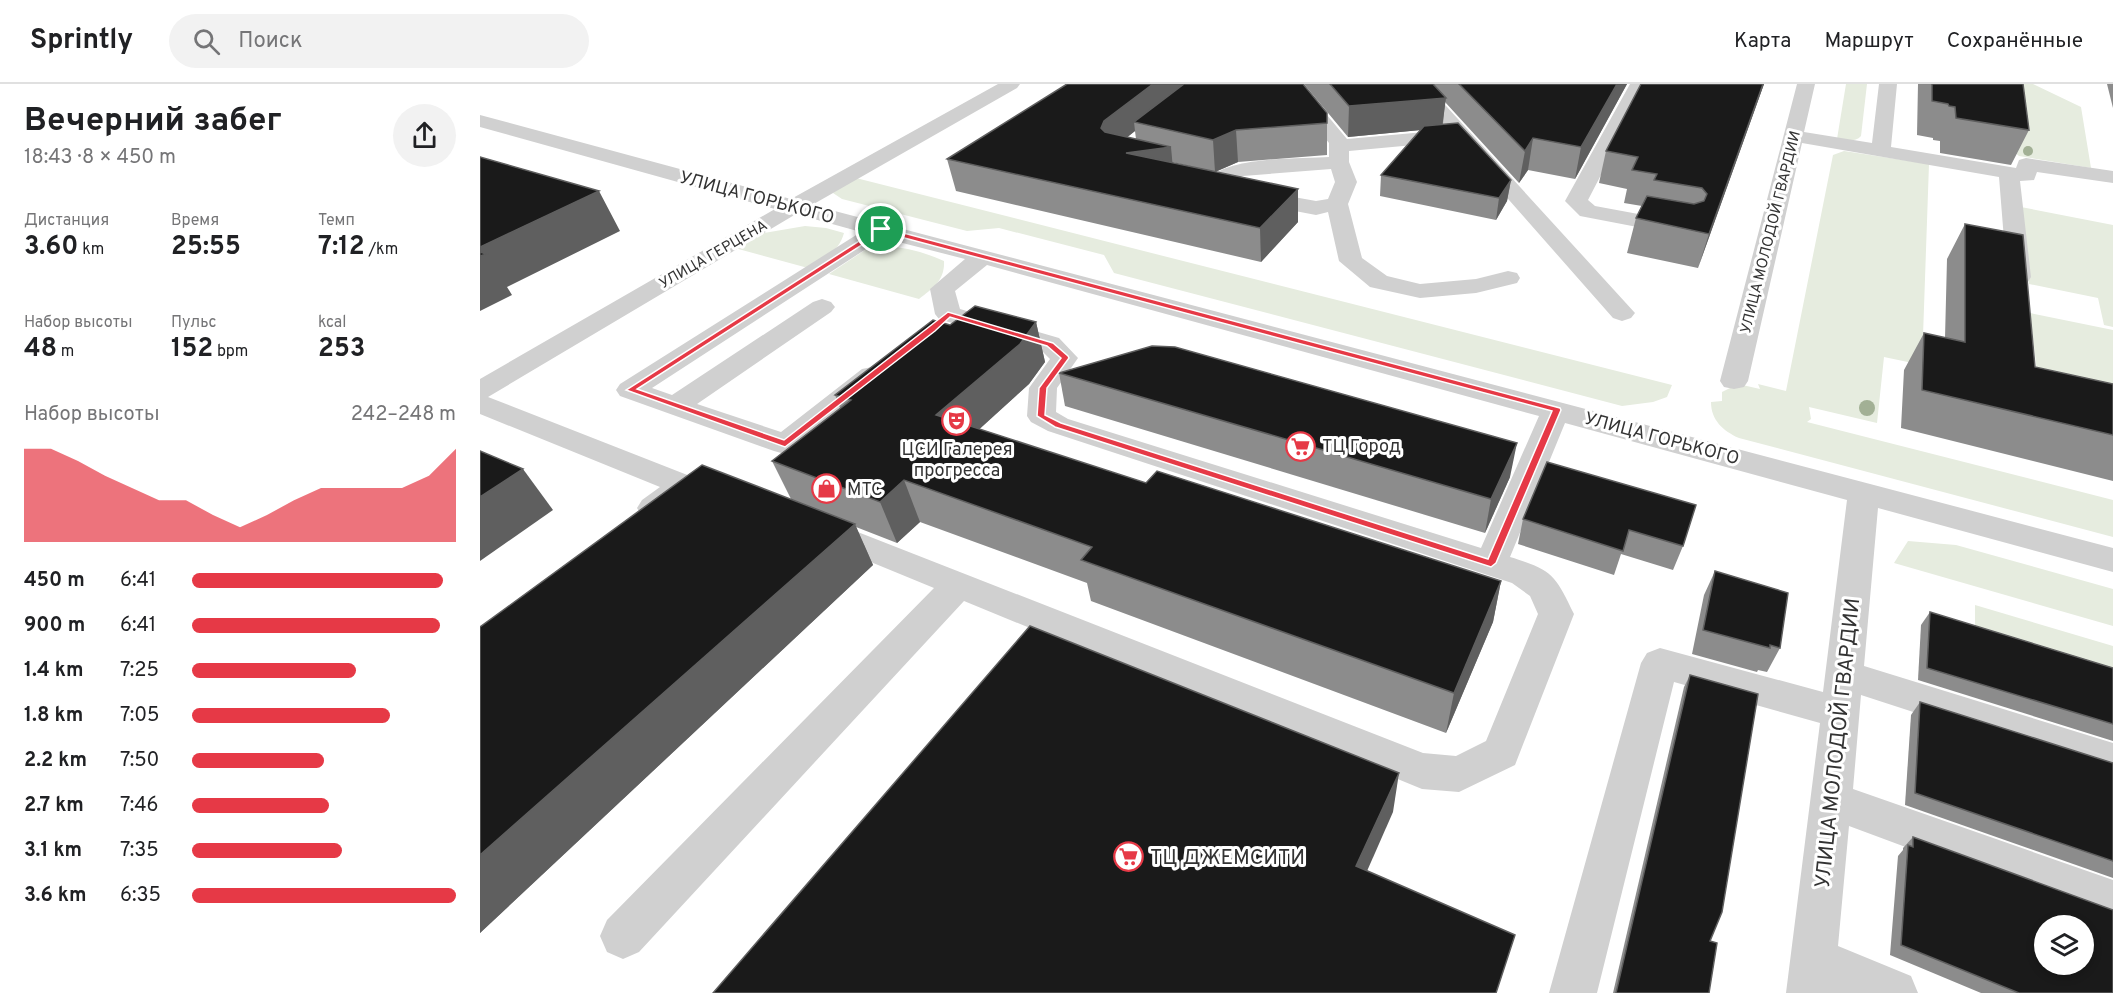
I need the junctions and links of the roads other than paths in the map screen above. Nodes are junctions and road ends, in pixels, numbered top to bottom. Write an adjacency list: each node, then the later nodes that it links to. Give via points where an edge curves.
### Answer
1 (1011, 84): 18 (street, УЛИЦА ГЕРЦЕНА)
2 (1291, 84): 11 (street, via 1339,142)
3 (1416, 84): 8 (street)
4 (1639, 84): 20 (street, via 1576,201 1588,212)
5 (1806, 84): 9 (street, УЛИЦА МОЛОДОЙ ГВАРДИИ)
6 (1888, 84): 10 (street)
7 (484, 124): 18 (street, УЛИЦА ГОРЬКОГО)
8 (1461, 135): 11 (street); 25 (street)
9 (1793, 136): 10 (street); 27 (street, УЛИЦА МОЛОДОЙ ГВАРДИИ)
10 (1881, 151): 12 (street)
11 (1339, 154): 15 (street, via 1238,170); 17 (street, via 1346,182)
12 (2018, 175): 14 (street, via 2026,164); 16 (street); 23 (street)
13 (1195, 176): 15 (street)
14 (2113, 177)
15 (1218, 181): 17 (street, via 1230,192 1267,200 1316,208)
16 (2113, 191)
17 (1337, 204): 22 (street, via 1351,261 1379,282 1420,291 1476,286)
18 (795, 206): 19 (street, УЛИЦА ГОРЬКОГО); 28 (street, УЛИЦА ГЕРЦЕНА)
19 (881, 229): 21 (street, УЛИЦА ГОРЬКОГО); 30 (street, via 630,390)
20 (1684, 229)
21 (983, 256): 31 (street, УЛИЦА ГОРЬКОГО); 36 (street, via 942,289 940,322 1050,344 1065,358 1043,388 1041,416 1058,425)
22 (1508, 278)
23 (2021, 304)
24 (822, 307): 30 (street)
25 (1622, 313)
26 (895, 358): 30 (street, via 785,444)
27 (1734, 381)
28 (480, 391)
29 (480, 404): 34 (street, via 697,486)
30 (675, 406)
31 (1557, 410): 32 (street, УЛИЦА ГОРЬКОГО); 36 (street)
32 (1864, 493): 35 (street, УЛИЦА ГОРЬКОГО); 38 (street, УЛИЦА МОЛОДОЙ ГВАРДИИ)
33 (795, 518): 37 (street)
34 (629, 525)
35 (2113, 560)
36 (1491, 563): 37 (street, via 1524,574 1544,588 1556,614 1501,753 1459,774 1422,771)
37 (959, 584): 42 (street)
38 (1842, 694): 39 (street); 40 (street, УЛИЦА МОЛОДОЙ ГВАРДИИ); 44 (street, via 1660,663)
39 (2113, 760)
40 (1830, 800): 41 (street); 43 (street, УЛИЦА МОЛОДОЙ ГВАРДИИ)
41 (2113, 902)
42 (622, 936)
43 (1812, 977): 45 (street)
44 (1573, 993)
45 (1894, 993)

